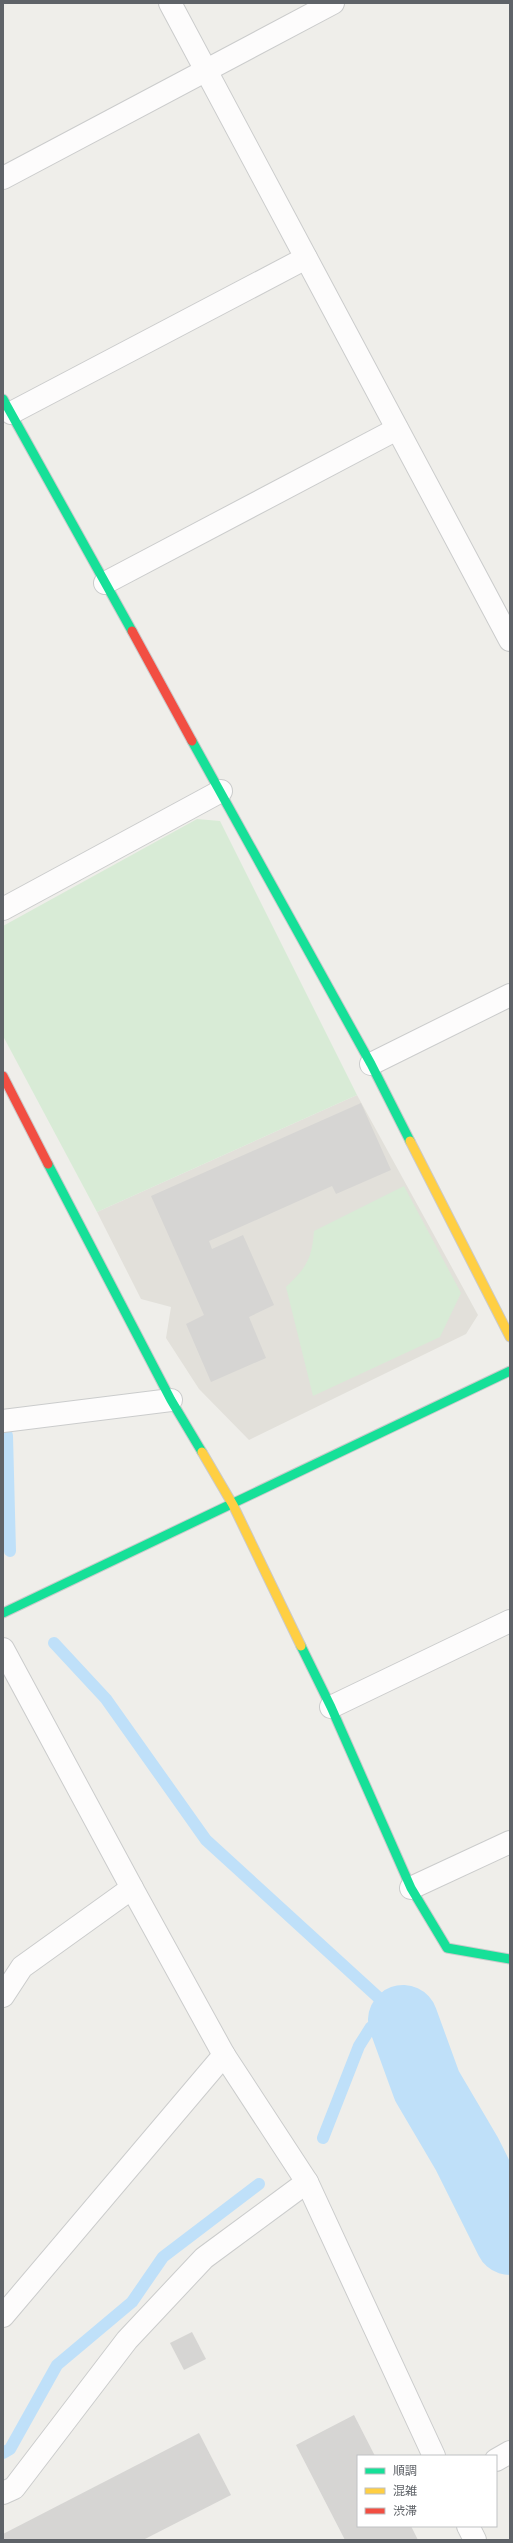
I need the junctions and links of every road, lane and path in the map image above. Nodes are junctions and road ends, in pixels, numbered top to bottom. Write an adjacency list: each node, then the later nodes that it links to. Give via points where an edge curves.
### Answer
1 (170, 3): 3 (street)
2 (333, 3): 3 (street)
3 (205, 71): 4 (street); 5 (street)
4 (3, 178)
5 (306, 258): 6 (street); 7 (street)
6 (7, 406): 8 (street)
7 (397, 429): 8 (street); 9 (street)
8 (105, 583): 10 (street)
9 (510, 640)
10 (220, 791): 11 (street); 13 (street)
11 (3, 909)
12 (510, 995): 13 (street)
13 (370, 1064): 15 (street)
14 (3, 1076): 17 (street)
15 (510, 1337)
16 (510, 1371): 19 (street)
17 (171, 1400): 18 (street); 19 (street)
18 (13, 1420)
19 (233, 1505): 20 (street); 23 (street)
20 (3, 1613)
21 (510, 1621): 23 (street)
22 (3, 1649): 25 (street)
23 (331, 1707): 26 (street)
24 (510, 1842): 26 (street)
25 (132, 1888): 28 (street); 30 (street)
26 (411, 1888): 27 (street, via 446,1948)
27 (510, 1959)
28 (12, 1965): 29 (street)
29 (3, 1996)
30 (224, 2055): 31 (street); 32 (street)
31 (307, 2182): 34 (street); 36 (street, via 204,2258 127,2340 14,2488)
32 (3, 2316)
33 (510, 2452): 35 (street)
34 (434, 2455)
35 (497, 2459)
36 (3, 2493)
37 (468, 2527): 38 (street)
38 (474, 2540)

